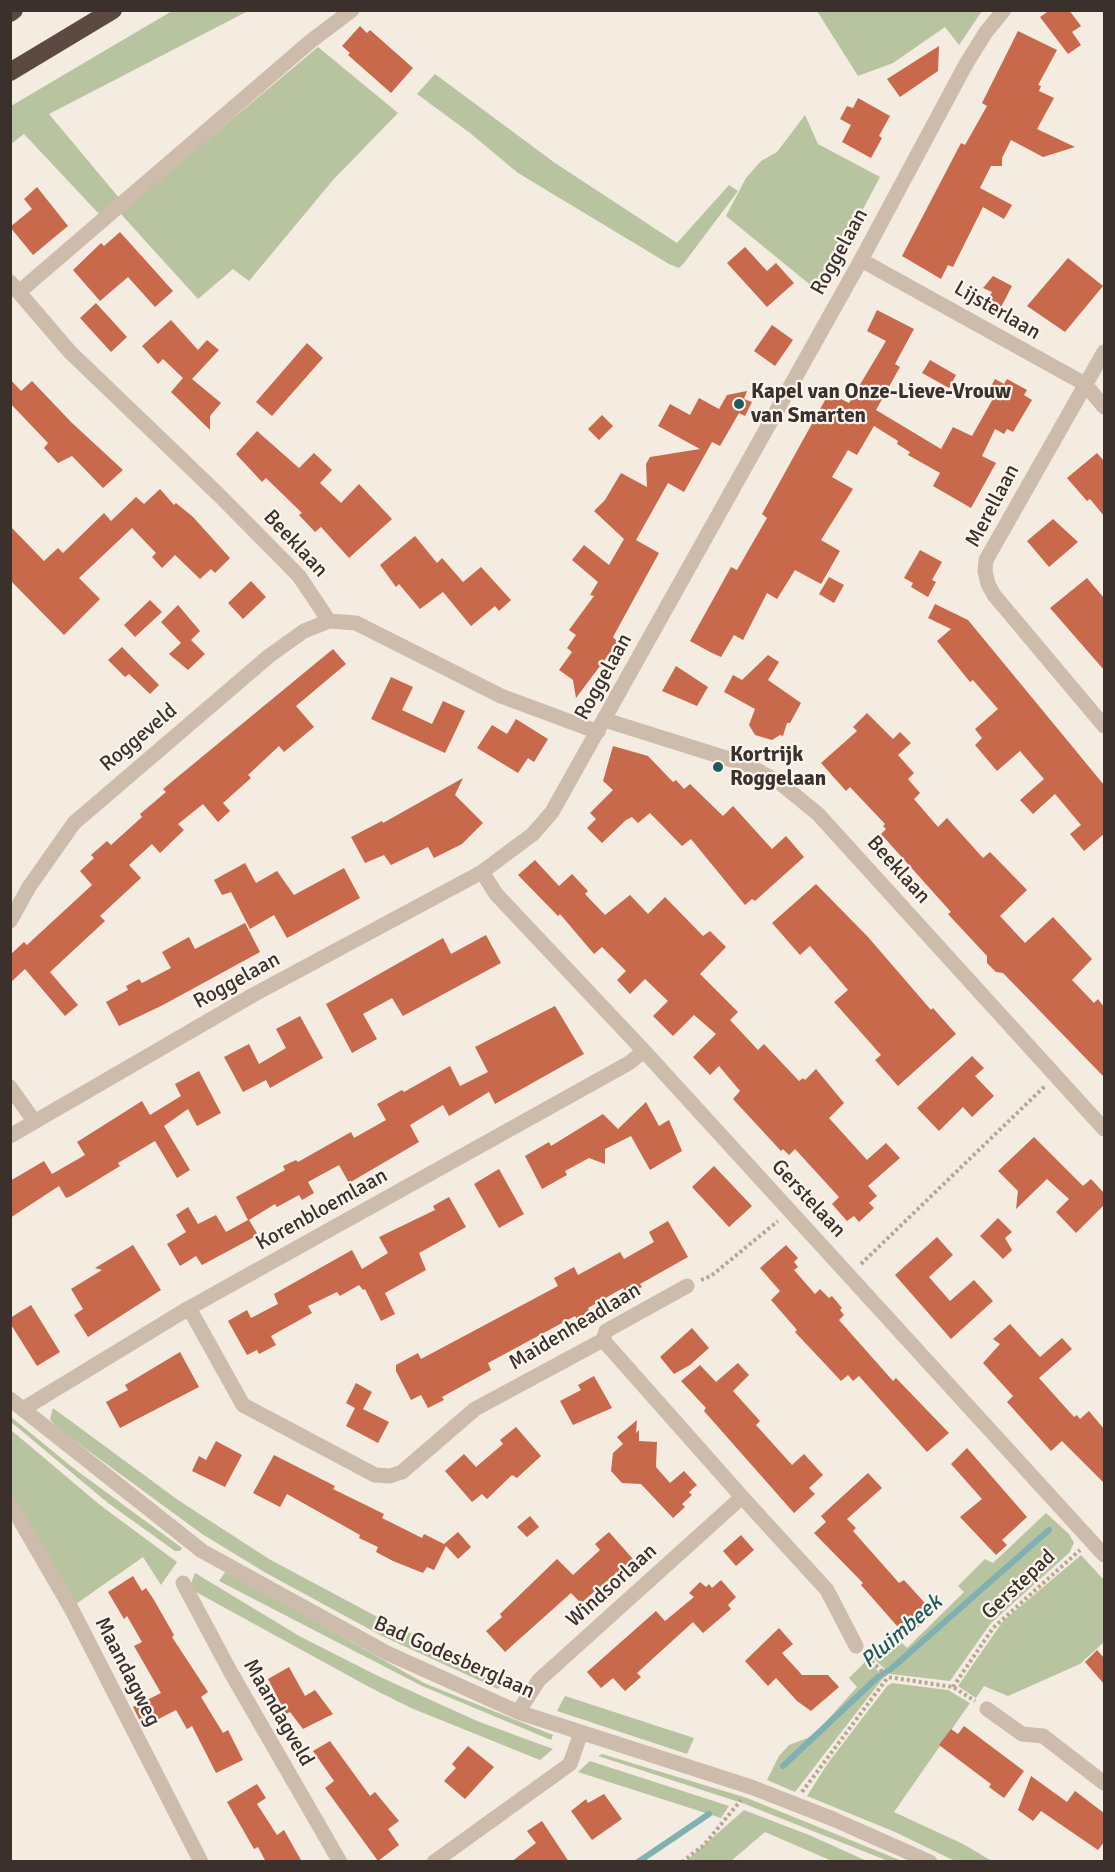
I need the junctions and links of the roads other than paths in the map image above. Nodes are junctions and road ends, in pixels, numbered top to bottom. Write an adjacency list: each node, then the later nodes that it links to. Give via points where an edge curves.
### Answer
1 (113, 10): 4 (highway)
2 (352, 10): 6 (street, Beeklaan)
3 (1004, 10): 5 (street, Roggelaan, via 966,64)
4 (10, 72)
5 (861, 260): 8 (street, Lijsterlaan); 11 (street, Roggelaan)
6 (15, 287): 10 (street, Beeklaan, via 70,352 299,576)
7 (1104, 352): 8 (street, Merellaan)
8 (1085, 384): 9 (street, Lijsterlaan); 12 (street, Merellaan, via 986,560 985,571 994,595)
9 (1104, 407)
10 (329, 621): 11 (street, Beeklaan, via 356,623 501,696); 14 (street, Roggeveld, via 304,631 269,656 74,823)
11 (601, 726): 13 (street, Roggelaan, via 552,812 532,834); 18 (street, Beeklaan, via 748,765 780,783 818,814)
12 (1104, 726)
13 (482, 872): 15 (street, Gerstelaan, via 496,894); 17 (street, Roggelaan, via 253,995)
14 (10, 921)
15 (644, 1051): 21 (street, Korenbloemlaan, via 629,1063); 27 (street, Gerstelaan)
16 (10, 1087): 17 (street)
17 (34, 1121): 19 (street, Roggelaan)
18 (1104, 1129)
19 (10, 1136)
20 (687, 1286): 22 (street, Maidenheadlaan, via 606,1331)
21 (189, 1308): 22 (street, Maidenheadlaan, via 243,1405 375,1475 402,1472 475,1409); 24 (street, Korenbloemlaan)
22 (603, 1340): 25 (street)
23 (10, 1399): 24 (street, Bad Godesberglaan)
24 (23, 1409): 31 (street, Bad Godesberglaan, via 202,1551 387,1653)
25 (742, 1497): 29 (street, via 827,1590); 31 (street, Windsorlaan, via 539,1680)
26 (10, 1503): 34 (street, Maandagweg, via 72,1610)
27 (1104, 1555)
28 (183, 1583): 35 (street, Maandagveld)
29 (856, 1646)
30 (987, 1709): 33 (street, via 1022,1734 1043,1736)
31 (518, 1712): 32 (street, Bad Godesberglaan)
32 (581, 1733): 36 (street, via 570,1764); 37 (street, Bad Godesberglaan, via 751,1787)
33 (1104, 1783)
34 (201, 1862)
35 (340, 1862)
36 (434, 1862)
37 (930, 1862)

